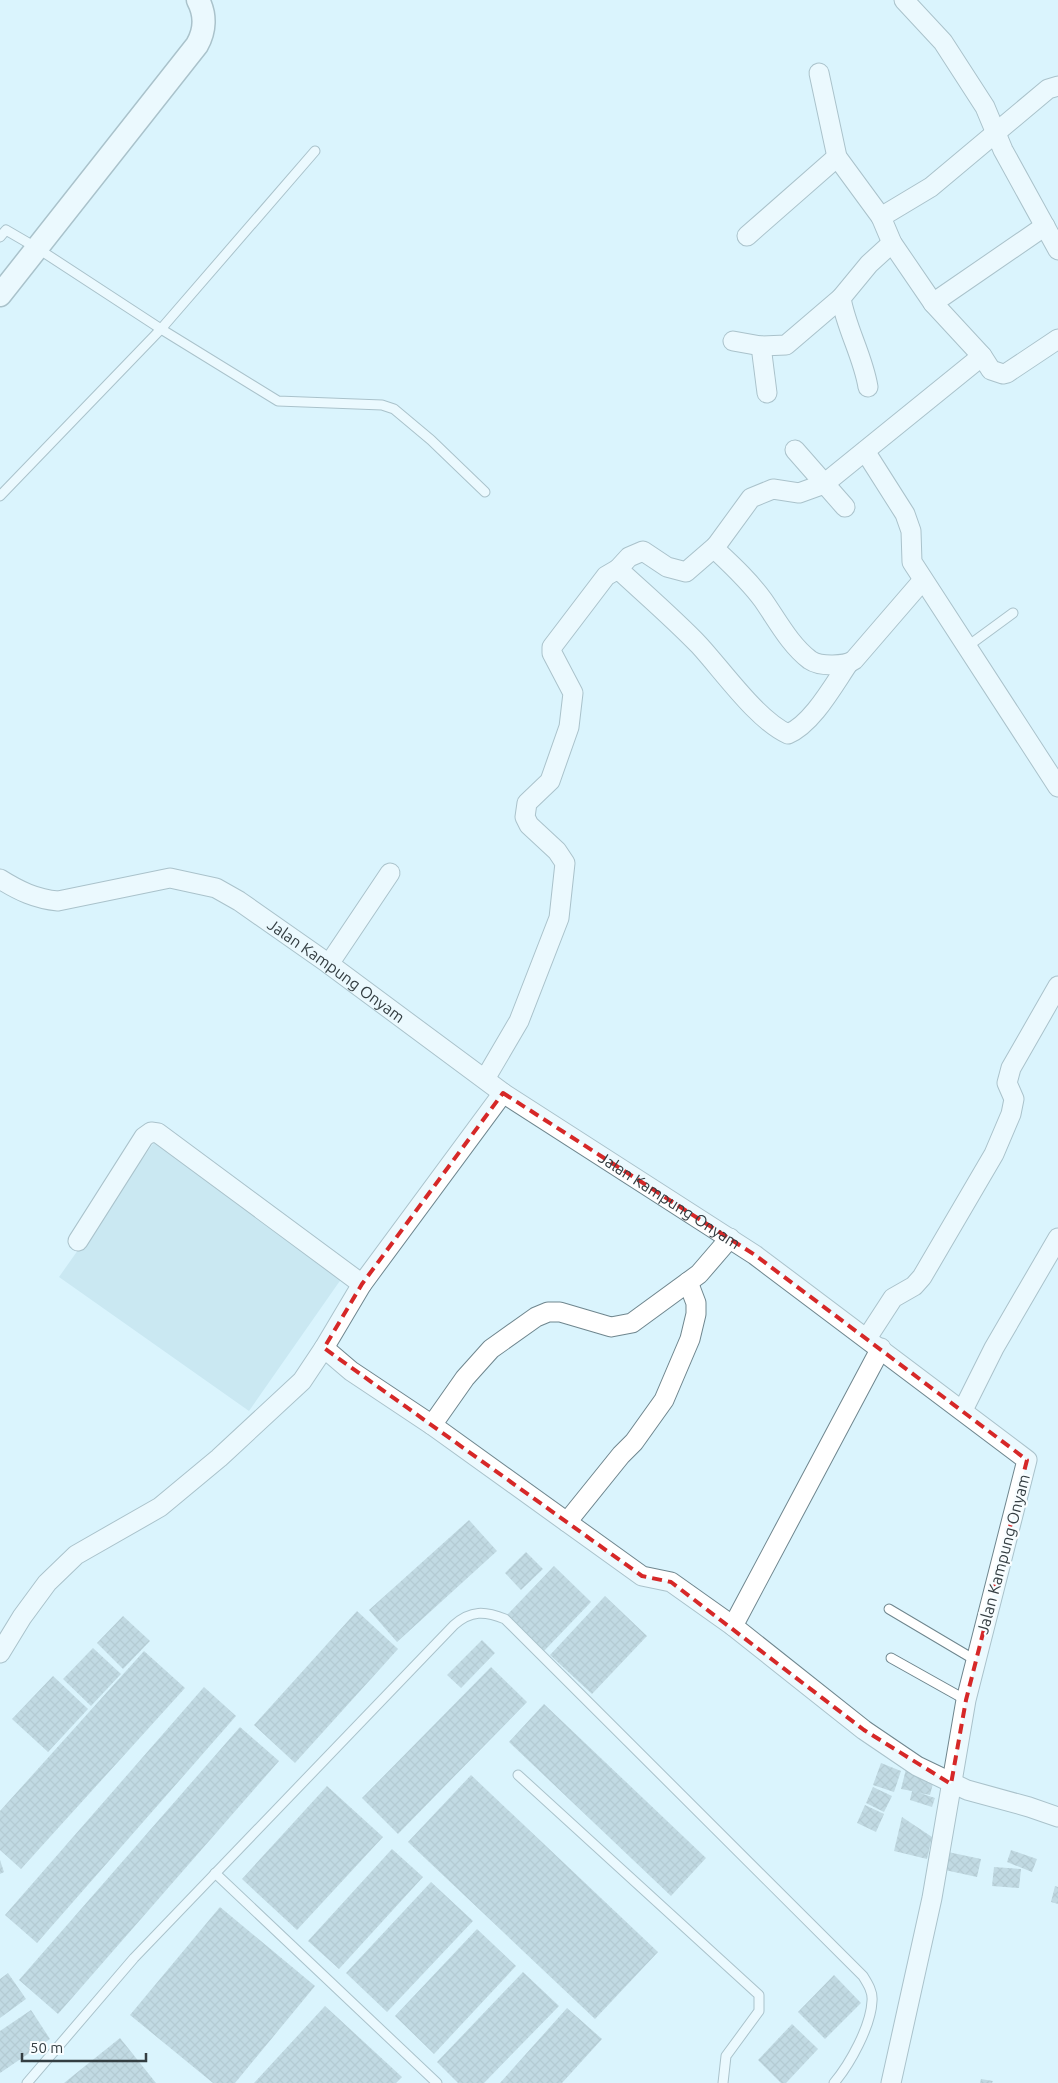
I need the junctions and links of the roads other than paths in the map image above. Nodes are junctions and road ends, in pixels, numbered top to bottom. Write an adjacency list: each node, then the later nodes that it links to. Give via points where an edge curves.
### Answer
1 (198, 0): 13 (street, via 204,21 196,45)
2 (904, 0): 5 (street, via 943,42 985,107)
3 (819, 73): 7 (street)
4 (1058, 86): 5 (street, via 1048,89)
5 (995, 133): 8 (street, via 931,187); 9 (street)
6 (314, 150): 18 (lane)
7 (837, 157): 8 (street); 10 (street)
8 (881, 217): 12 (street)
9 (1045, 226): 14 (street); 17 (street)
10 (747, 236)
11 (0, 238): 13 (lane, via 6,230)
12 (892, 243): 16 (street, via 869,264); 17 (street)
13 (37, 248): 15 (street); 18 (lane)
14 (1058, 250)
15 (0, 294)
16 (841, 298): 21 (street, via 794,341 786,345); 23 (street)
17 (933, 303): 22 (street)
18 (161, 330): 28 (lane, via 278,401 388,406 431,440); 29 (lane)
19 (1058, 339): 22 (street, via 1003,374 992,370)
20 (733, 341): 21 (street)
21 (761, 346): 24 (street)
22 (982, 356): 26 (street)
23 (868, 386)
24 (767, 394)
25 (795, 450): 27 (street)
26 (865, 451): 27 (street); 33 (street, via 906,514 911,531 912,562)
27 (824, 484): 30 (street); 31 (street, via 799,493 773,489 751,498)
28 (485, 492)
29 (0, 496)
30 (845, 507)
31 (716, 546): 32 (street, via 686,572 667,568 643,551 629,557); 36 (street, via 810,660 819,664)
32 (618, 569): 36 (street, via 698,644 753,706 788,734 820,706); 42 (street, via 606,576 552,647 573,693 569,727 550,781 527,803 525,817 565,863 559,918 519,1021)
33 (923, 580): 35 (street); 36 (street)
34 (1013, 612): 35 (lane)
35 (968, 646): 37 (street)
36 (848, 664)
37 (1058, 787)
38 (390, 873): 40 (street)
39 (0, 879): 40 (street, Jalan Kampung Onyam, via 40,900 58,901 170,878 193,882 216,888 239,901)
40 (329, 964): 42 (street, Jalan Kampung Onyam)
41 (1058, 986): 49 (street, via 1011,1068 1007,1083 1014,1099 994,1154 922,1277 914,1286 893,1298)
42 (486, 1079): 43 (street, Jalan Kampung Onyam)
43 (503, 1093): 44 (street, Jalan Kampung Onyam); 48 (street)
44 (730, 1238): 47 (street); 49 (street, Jalan Kampung Onyam)
45 (1058, 1238): 51 (street, via 994,1348)
46 (78, 1241): 48 (street, via 144,1137 151,1132 158,1133)
47 (688, 1282): 52 (street, via 632,1323 611,1327 560,1312 536,1317 491,1349 465,1378); 53 (street, via 696,1303 696,1314 690,1339 664,1400 634,1442)
48 (362, 1284): 50 (street)
49 (874, 1343): 51 (street, Jalan Kampung Onyam); 55 (street)
50 (324, 1348): 52 (street, via 351,1371); 56 (street, via 302,1381 219,1458 160,1507 76,1556 47,1583)
51 (963, 1410): 58 (street, Jalan Kampung Onyam, via 1027,1460)
52 (432, 1425): 53 (street)
53 (567, 1522): 55 (street, via 642,1576 671,1582)
54 (889, 1609): 58 (lane)
55 (733, 1626): 61 (street, via 864,1730 917,1766)
56 (0, 1653)
57 (892, 1658): 59 (lane)
58 (975, 1660): 59 (street, Jalan Kampung Onyam)
59 (966, 1700): 61 (street, Jalan Kampung Onyam)
60 (518, 1775): 66 (lane, via 759,1995 759,2011 726,2056)
61 (951, 1784): 62 (street); 68 (street, Jalan Kampung Onyam, via 932,1898)
62 (1058, 1817)
63 (215, 1873): 64 (lane, via 134,1958); 65 (lane); 67 (lane, via 454,1624 477,1612 490,1613 504,1619 863,1976 871,1990 872,2001 866,2030)
64 (27, 2083)
65 (437, 2083)
66 (722, 2083)
67 (834, 2083)
68 (891, 2083)

